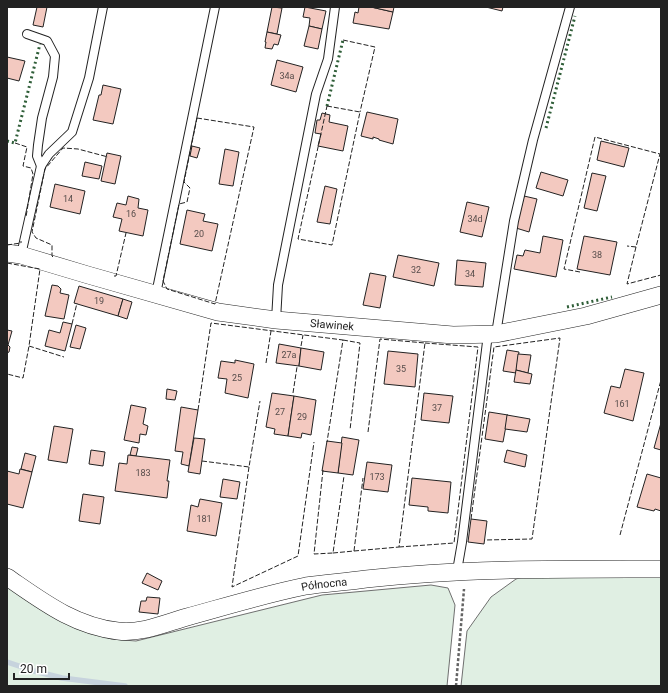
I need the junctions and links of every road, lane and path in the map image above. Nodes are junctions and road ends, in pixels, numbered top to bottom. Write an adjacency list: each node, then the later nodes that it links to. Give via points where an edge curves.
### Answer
1 (103, 7): 6 (lane, via 89,78 72,132 49,154)
2 (215, 7): 8 (lane)
3 (335, 7): 10 (lane, via 328,59 316,94 278,285)
4 (570, 7): 11 (lane, via 533,140)
5 (27, 34): 6 (lane, via 47,41 55,56 38,145 37,156)
6 (41, 166): 7 (lane)
7 (14, 254): 8 (street, Sławinek)
8 (156, 294): 10 (street, Sławinek, via 218,312)
9 (661, 295): 11 (street, Sławinek, via 586,316)
10 (276, 320): 11 (street, Sławinek, via 453,335)
11 (492, 334): 13 (lane, via 462,542)
12 (661, 569): 13 (street, Północna)
13 (461, 571): 14 (street, Północna, via 307,586 234,603 138,631 97,628 79,622 43,602); 15 (path)
14 (7, 577)
15 (456, 686)

